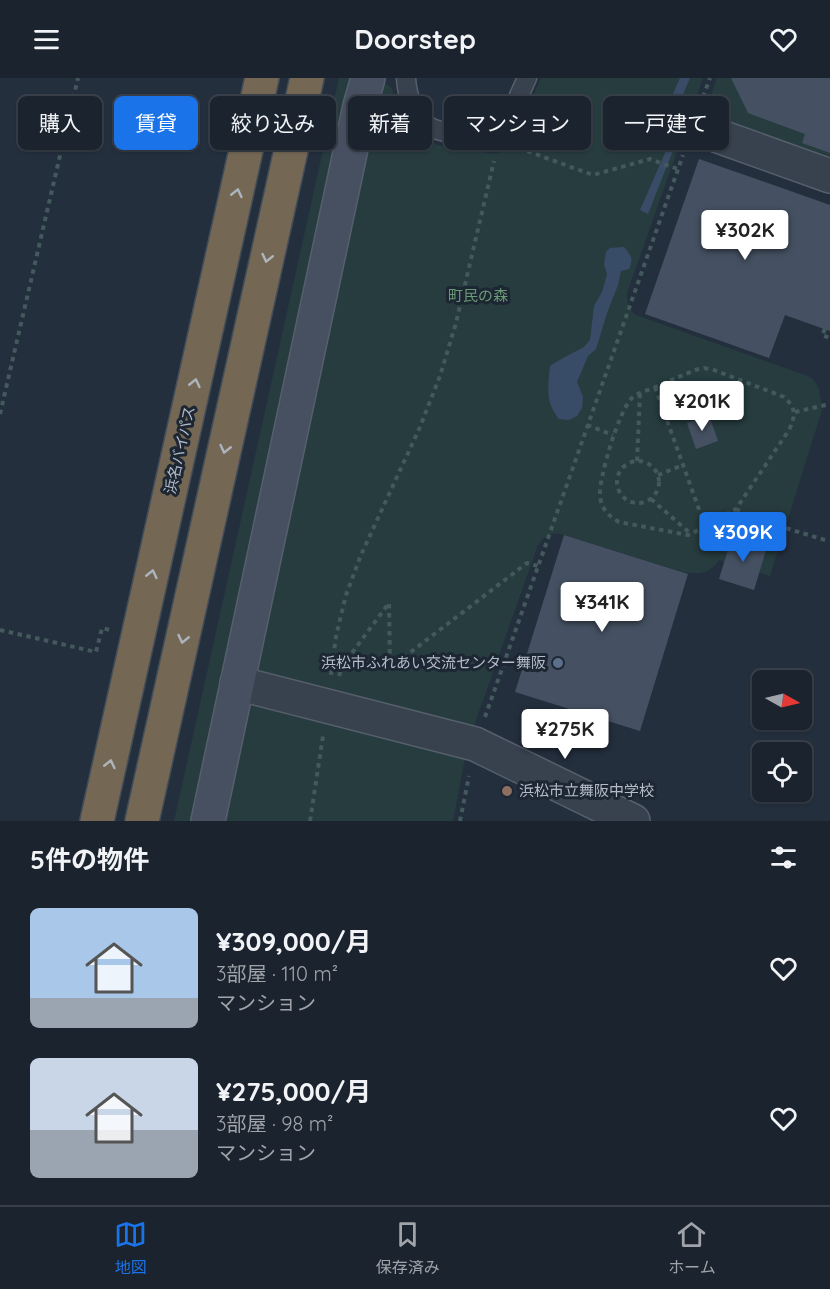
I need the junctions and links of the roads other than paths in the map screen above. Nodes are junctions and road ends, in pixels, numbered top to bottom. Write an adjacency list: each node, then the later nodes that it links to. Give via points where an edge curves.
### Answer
1 (262, 78): 9 (highway, 浜名バイパス, one-way to 1)
2 (307, 78): 10 (highway, one-way to 10)
3 (368, 78): 8 (street)
4 (406, 78): 5 (lane, via 417,116 431,127 499,140)
5 (527, 78)
6 (729, 140): 7 (street)
7 (830, 176)
8 (237, 683): 11 (street); 12 (street, via 475,744)
9 (97, 821)
10 (142, 821)
11 (208, 821)
12 (633, 821)

